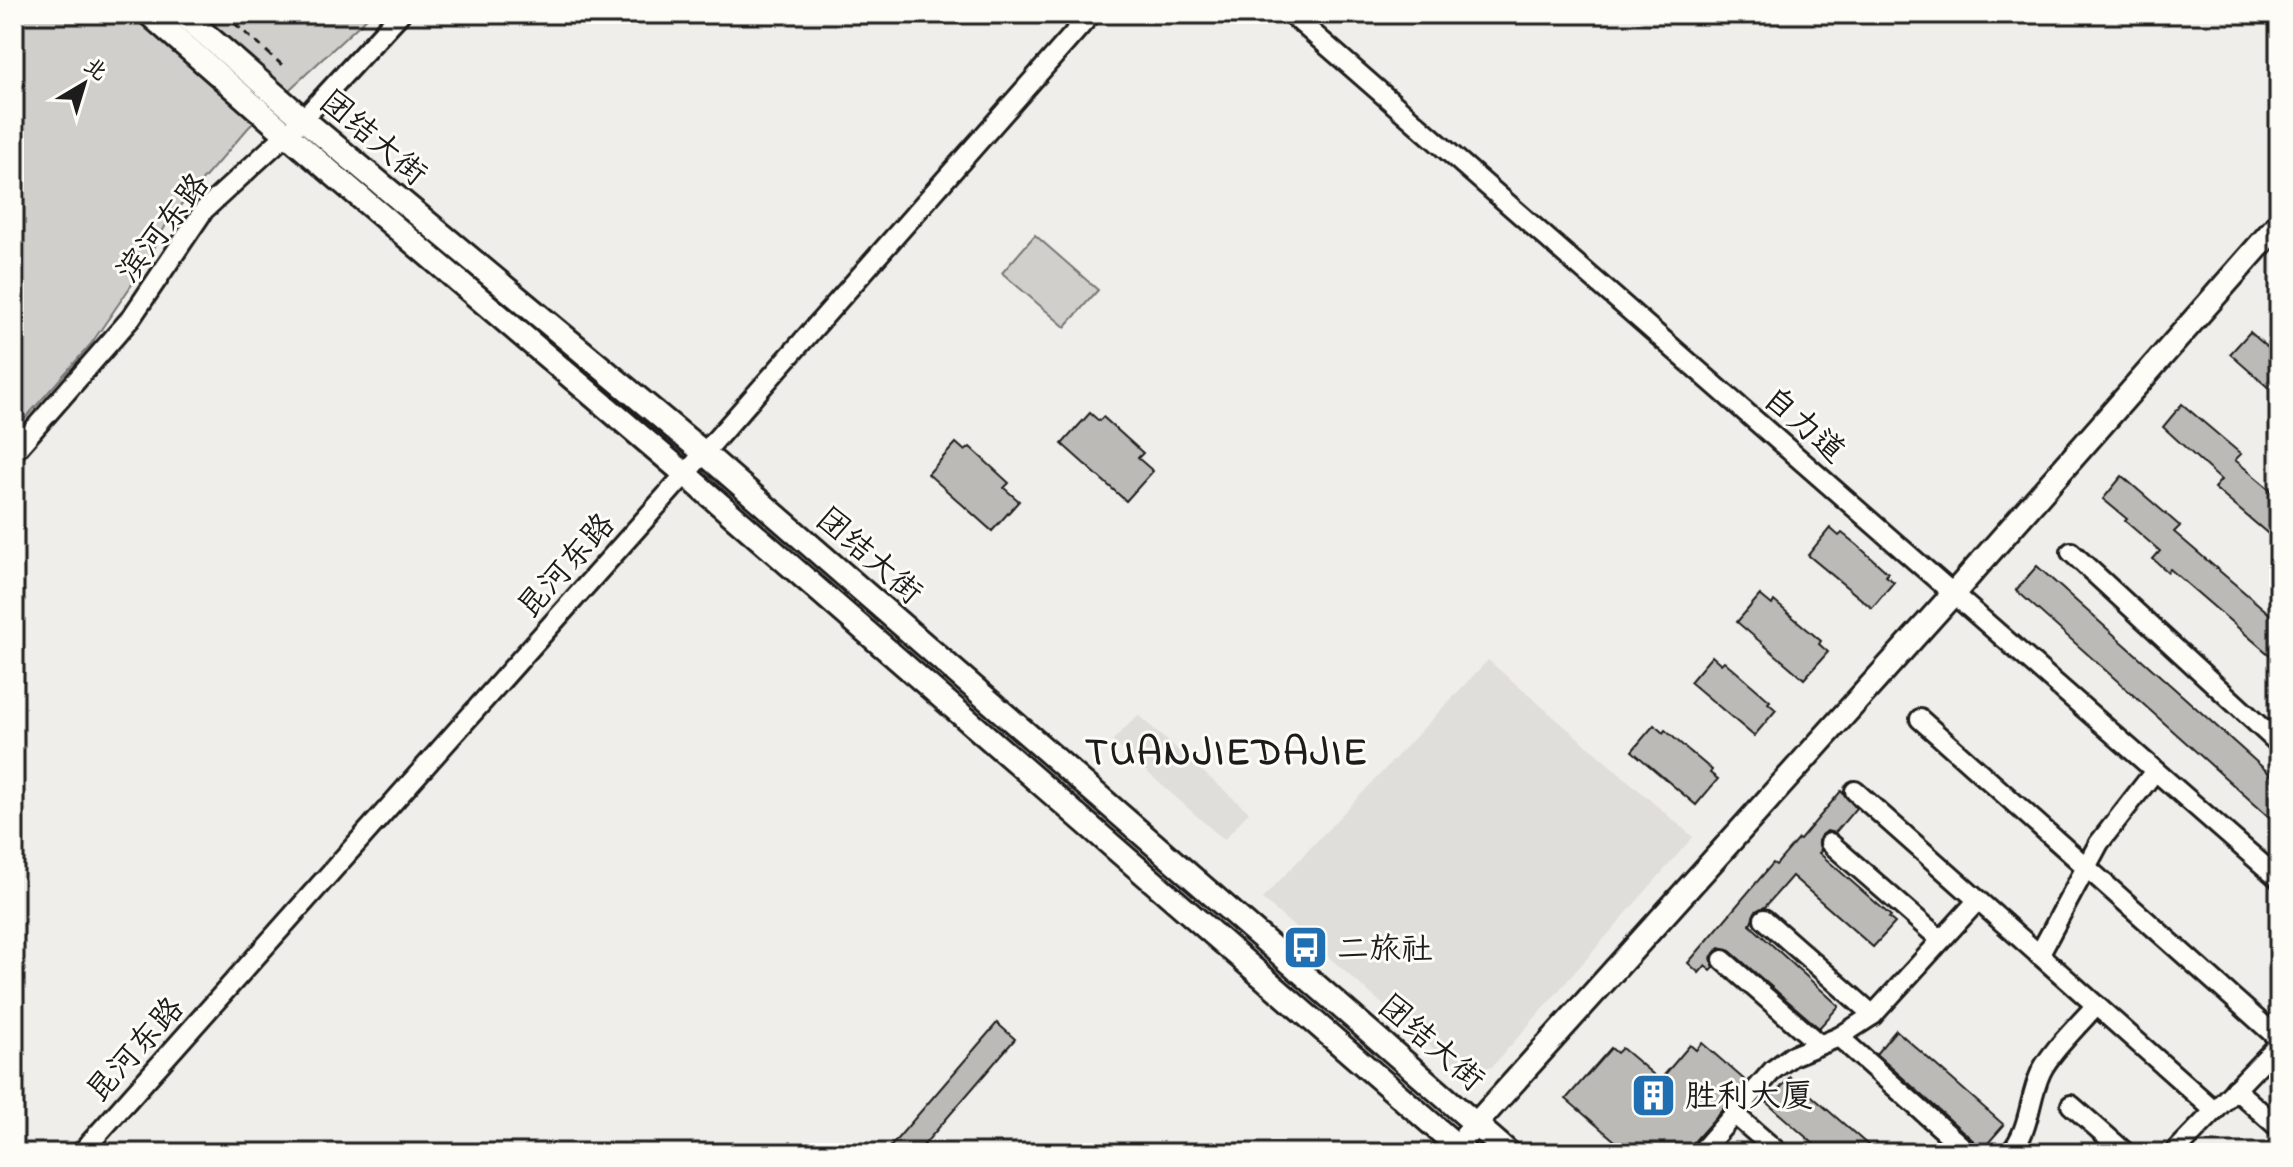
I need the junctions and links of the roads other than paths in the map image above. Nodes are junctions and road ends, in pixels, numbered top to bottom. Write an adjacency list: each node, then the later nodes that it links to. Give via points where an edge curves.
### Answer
1 (149, 14): 6 (main road, 团结大街)
2 (182, 14): 6 (main road, 团结大街)
3 (400, 14): 6 (street, 滨河东路)
4 (1091, 14): 9 (street, 昆河东路)
5 (1291, 14): 12 (street, 自力道)
6 (294, 127): 8 (street, 滨河东路, via 204,210 131,318); 9 (main road, 团结大街); 10 (main road, 团结大街)
7 (2279, 223): 12 (main road)
8 (14, 452)
9 (704, 453): 10 (street, 昆河东路); 34 (main road, 团结大街)
10 (685, 474): 36 (main road, 团结大街); 37 (street, 昆河东路)
11 (2071, 552): 14 (street)
12 (1953, 594): 15 (street, 自力道); 34 (main road)
13 (1920, 719): 18 (street)
14 (2275, 731)
15 (2155, 771): 18 (street, via 2108,830); 19 (street, 自力道)
16 (1855, 791): 20 (street)
17 (1830, 843): 22 (street)
18 (2086, 868): 23 (street); 28 (street)
19 (2279, 879)
20 (1978, 900): 22 (street); 23 (street)
21 (1764, 919): 26 (street)
22 (1941, 940): 26 (street)
23 (2039, 955): 25 (street)
24 (1723, 960): 29 (street)
25 (2096, 1005): 32 (street); 42 (street, via 2039,1075 2025,1130)
26 (1873, 1015): 27 (street)
27 (1839, 1037): 29 (street); 41 (street)
28 (2279, 1041): 30 (street)
29 (1819, 1044): 33 (street, via 1773,1070)
30 (2235, 1089): 32 (street); 35 (street)
31 (2071, 1105): 43 (street)
32 (2215, 1111): 44 (street)
33 (1734, 1114): 39 (street); 40 (street)
34 (1477, 1124): 36 (main road); 38 (main road, 团结大街)
35 (2279, 1128)
36 (1458, 1151)
37 (81, 1153)
38 (1509, 1153)
39 (1700, 1153)
40 (1779, 1153)
41 (1969, 1153)
42 (2010, 1153)
43 (2126, 1153)
44 (2174, 1153)

